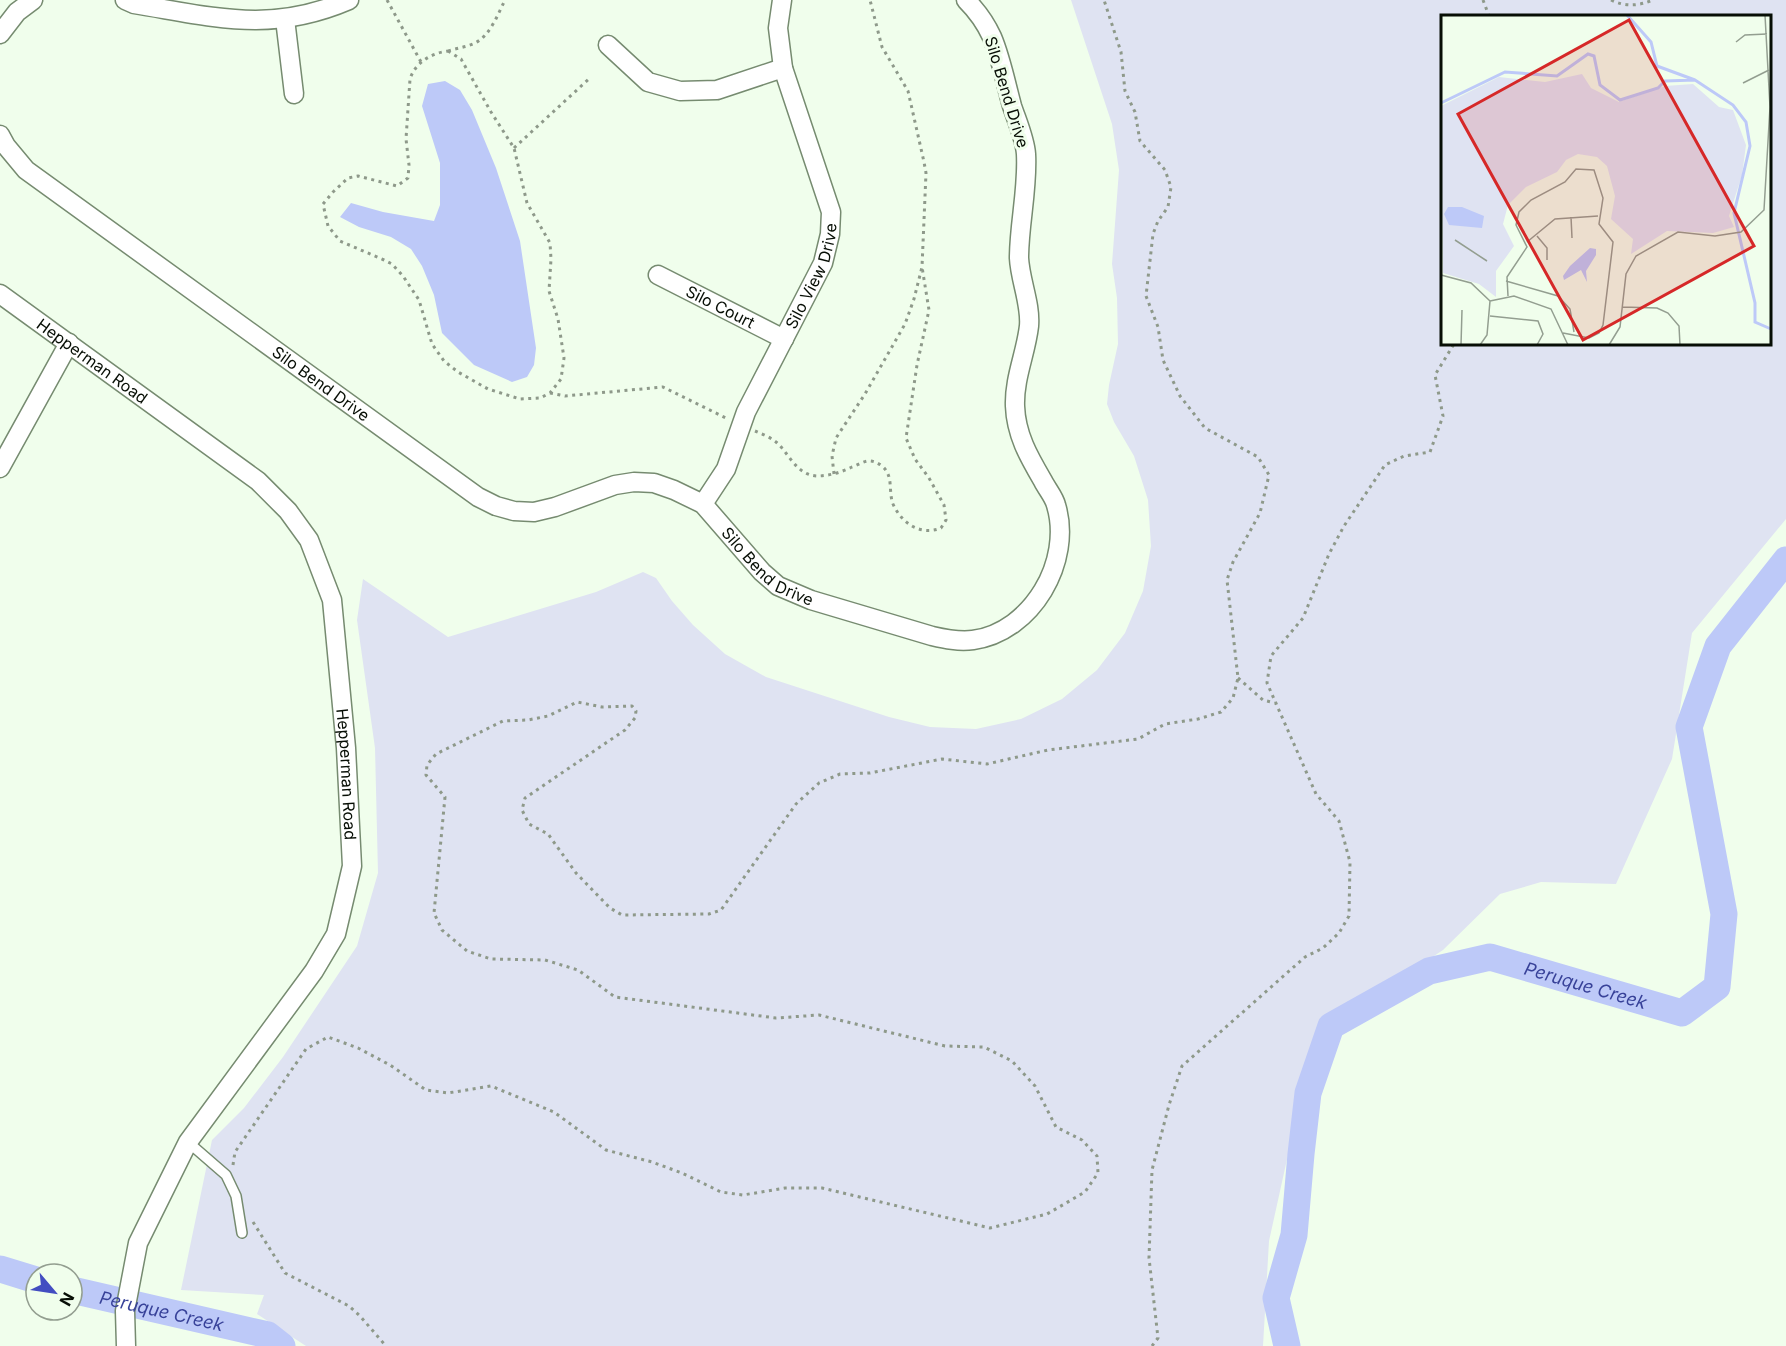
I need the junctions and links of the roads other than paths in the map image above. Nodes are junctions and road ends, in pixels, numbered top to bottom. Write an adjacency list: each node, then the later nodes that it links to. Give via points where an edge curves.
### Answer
1 (33, 0): 7 (street, via 17,12)
2 (124, 0): 6 (street, via 235,20)
3 (349, 0): 6 (street)
4 (782, 0): 9 (street, Silo View Drive, via 778,28)
5 (966, 0): 17 (street, Silo Bend Drive, via 992,36 1026,152 1019,259 1029,324 1015,405 1020,437 1056,504 1060,529 1059,549 1044,588 1018,619 996,632 974,640 932,636 811,600 778,586)
6 (285, 19): 10 (street)
7 (0, 34)
8 (608, 45): 9 (street, via 648,82 680,91 717,90)
9 (783, 68): 14 (street, Silo View Drive, via 831,212 823,263)
10 (294, 94)
11 (0, 135): 17 (street, Silo Bend Drive, via 27,170 478,497 514,511 534,512 634,482 654,483)
12 (658, 275): 14 (street, Silo Court)
13 (0, 294): 15 (street, Hepperman Road)
14 (784, 339): 17 (street, Silo View Drive, via 746,412 726,469)
15 (69, 343): 16 (street); 18 (street, Hepperman Road, via 258,481 288,511 309,540 332,600 352,866 345,903 336,934 314,971)
16 (0, 468)
17 (703, 504)
18 (188, 1142): 19 (lane, via 226,1175 236,1196); 20 (street, Hepperman Road, via 138,1242 125,1311)
19 (242, 1233)
20 (126, 1346)

